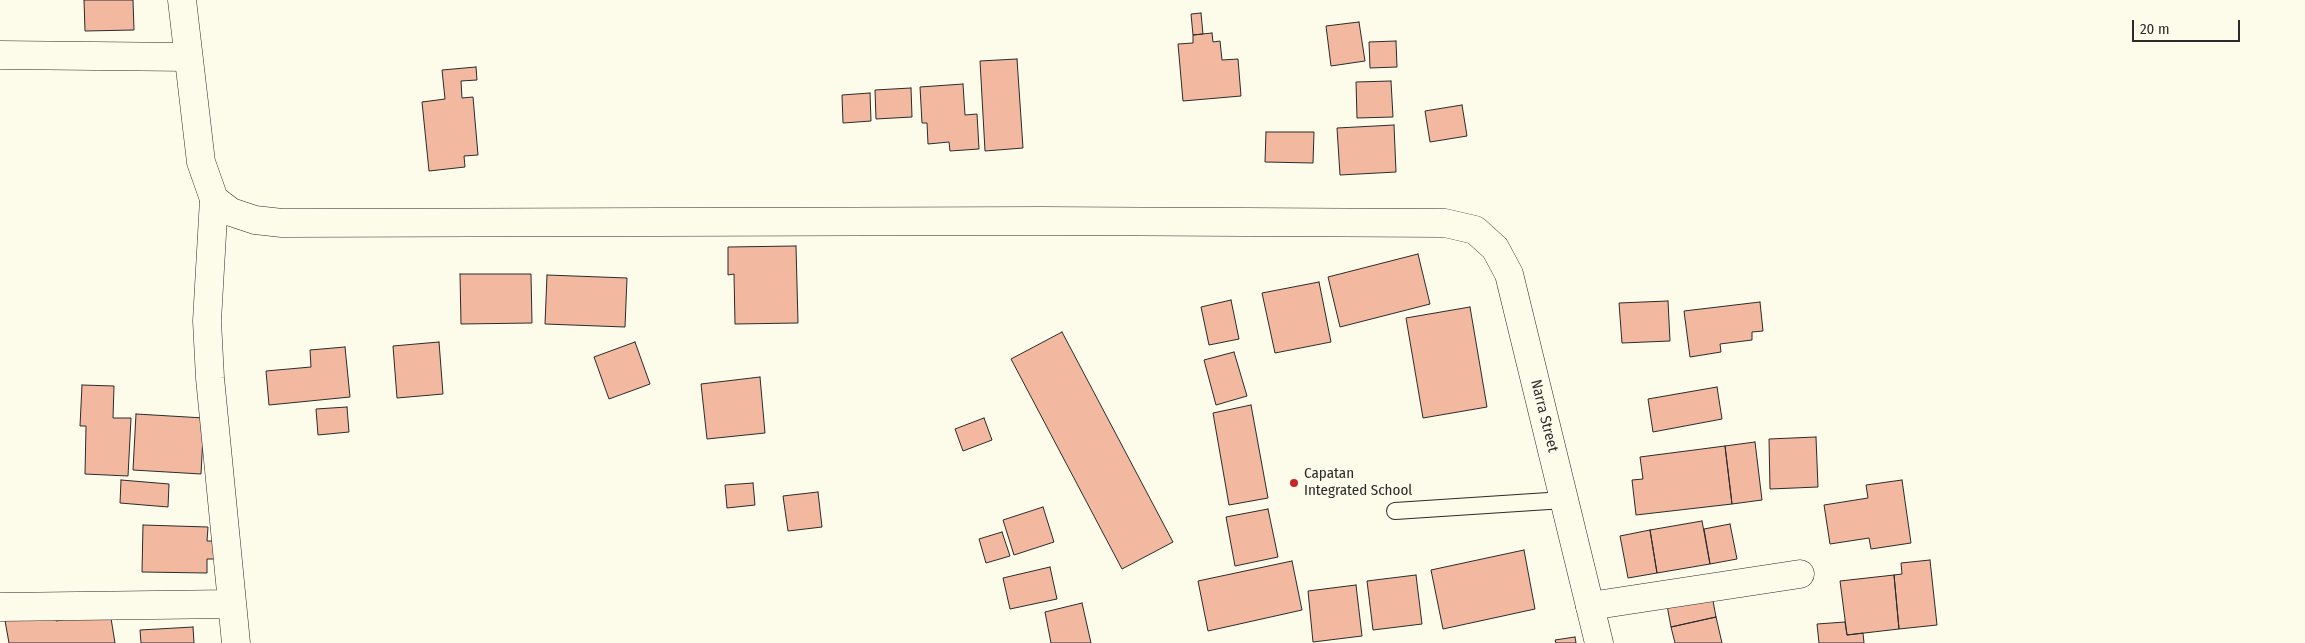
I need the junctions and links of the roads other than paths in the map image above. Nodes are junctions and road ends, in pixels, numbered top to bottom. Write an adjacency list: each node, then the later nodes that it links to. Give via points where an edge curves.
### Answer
1 (182, 0): 3 (street)
2 (0, 55): 3 (street)
3 (188, 57): 4 (street, via 201,162)
4 (214, 199): 5 (street, Narra Street, via 231,212 255,220 282,223 1445,223 1475,230 1495,248 1509,274); 8 (street, via 207,321)
5 (1564, 500): 6 (lane); 9 (street, Narra Street)
6 (1395, 511)
7 (1800, 574): 9 (street)
8 (231, 604): 10 (street); 11 (street)
9 (1590, 606): 12 (street, Narra Street)
10 (0, 607)
11 (236, 643)
12 (1599, 643)

